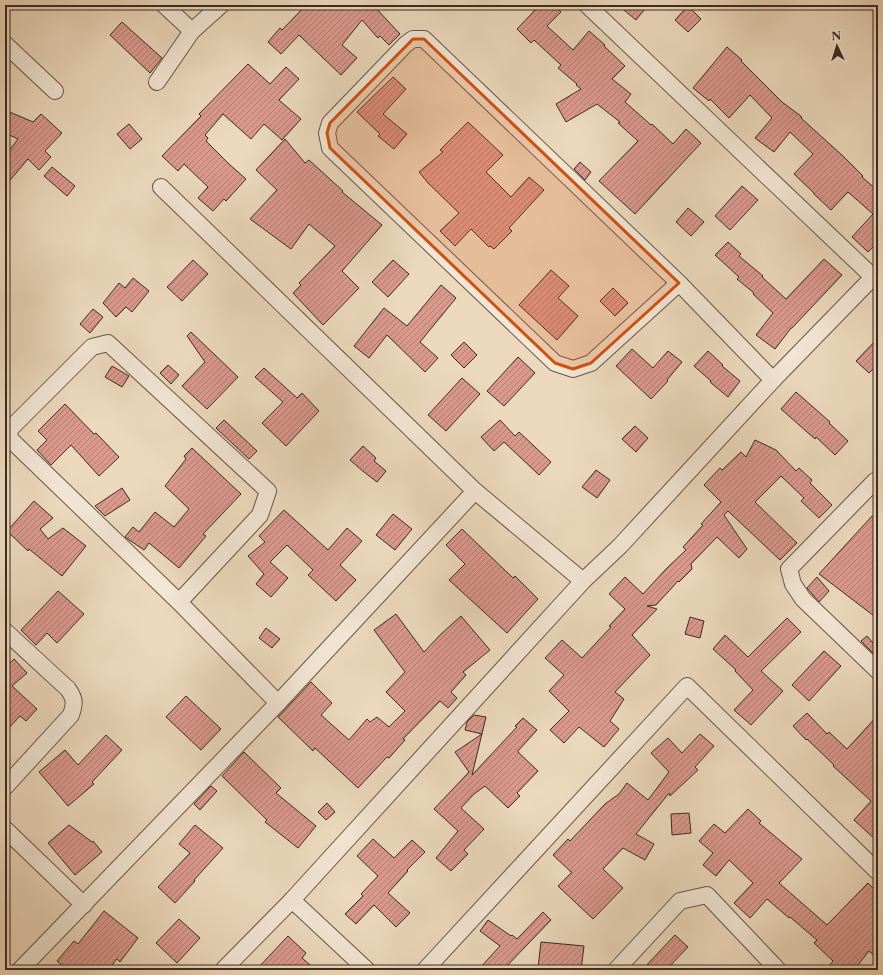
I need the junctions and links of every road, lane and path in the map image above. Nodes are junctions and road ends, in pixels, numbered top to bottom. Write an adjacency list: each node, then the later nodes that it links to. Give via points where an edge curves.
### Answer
1 (164, 5): 4 (street)
2 (221, 5): 4 (street)
3 (587, 5): 9 (street)
4 (192, 31): 6 (street)
5 (5, 44): 7 (street)
6 (157, 82)
7 (55, 91)
8 (160, 187): 13 (street)
9 (876, 274): 11 (street)
10 (679, 283): 10 (street, via 424,39 413,39 406,44 330,123 327,133 330,148 555,362 573,369 591,363); 11 (street)
11 (773, 380): 14 (street, via 620,546)
12 (878, 484): 17 (street, via 875,481 789,569 802,599)
13 (474, 491): 14 (street); 18 (street)
14 (583, 581): 22 (street)
15 (179, 602): 15 (street, via 10,439 9,430 92,347 108,343 268,491 260,515); 18 (street)
16 (5, 631): 19 (street, via 68,689 74,704 71,715)
17 (878, 671)
18 (278, 703): 23 (street)
19 (5, 787)
20 (5, 829): 23 (street)
21 (878, 872): 27 (street, via 687,686)
22 (292, 900): 25 (street); 26 (street)
23 (84, 905): 24 (street)
24 (20, 970)
25 (223, 970)
26 (367, 970)
27 (425, 970)
28 (616, 970): 29 (street, via 680,901 707,895)
29 (778, 970)

